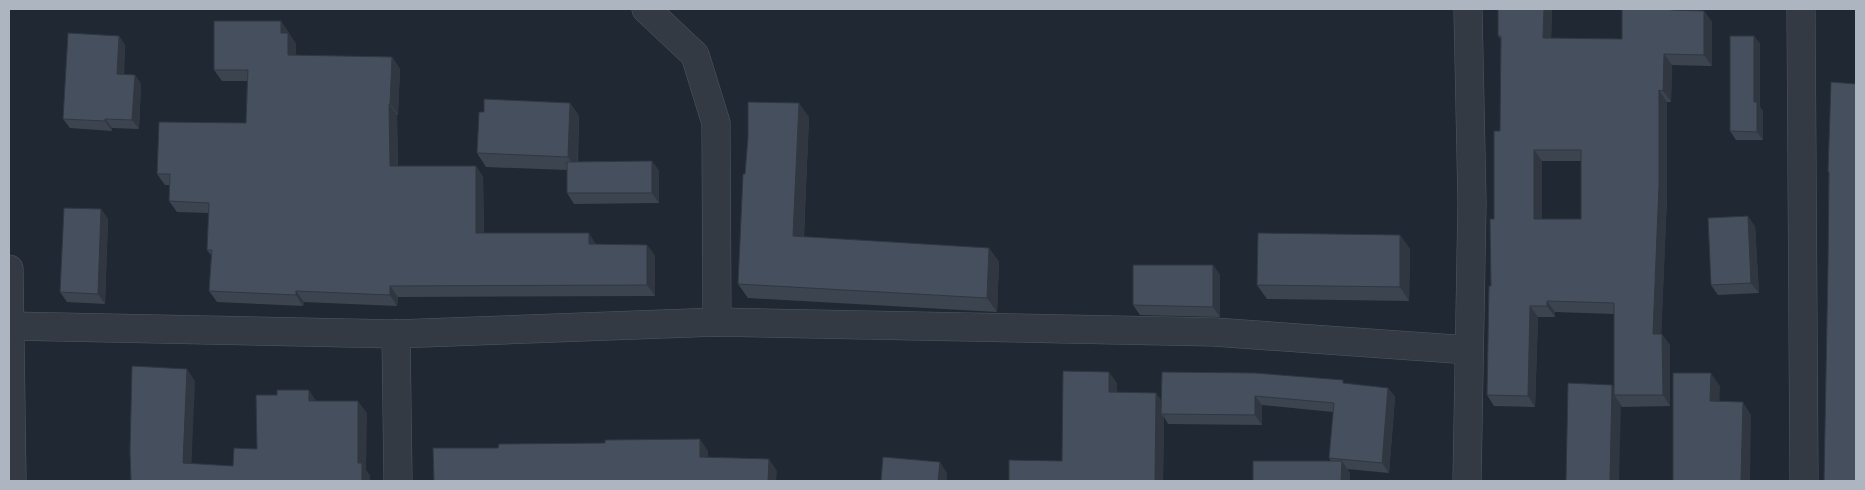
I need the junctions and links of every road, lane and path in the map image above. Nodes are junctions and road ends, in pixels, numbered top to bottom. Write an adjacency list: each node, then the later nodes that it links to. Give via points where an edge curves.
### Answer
1 (646, 9): 5 (street, via 695,55 716,123)
2 (1468, 9): 8 (street, via 1472,203)
3 (1800, 9): 12 (street)
4 (9, 269): 6 (street)
5 (717, 322): 7 (street); 8 (street, via 1214,332)
6 (10, 326): 7 (street); 9 (street)
7 (396, 334): 10 (street)
8 (1469, 350): 11 (street)
9 (12, 481)
10 (398, 481)
11 (1467, 481)
12 (1804, 481)

